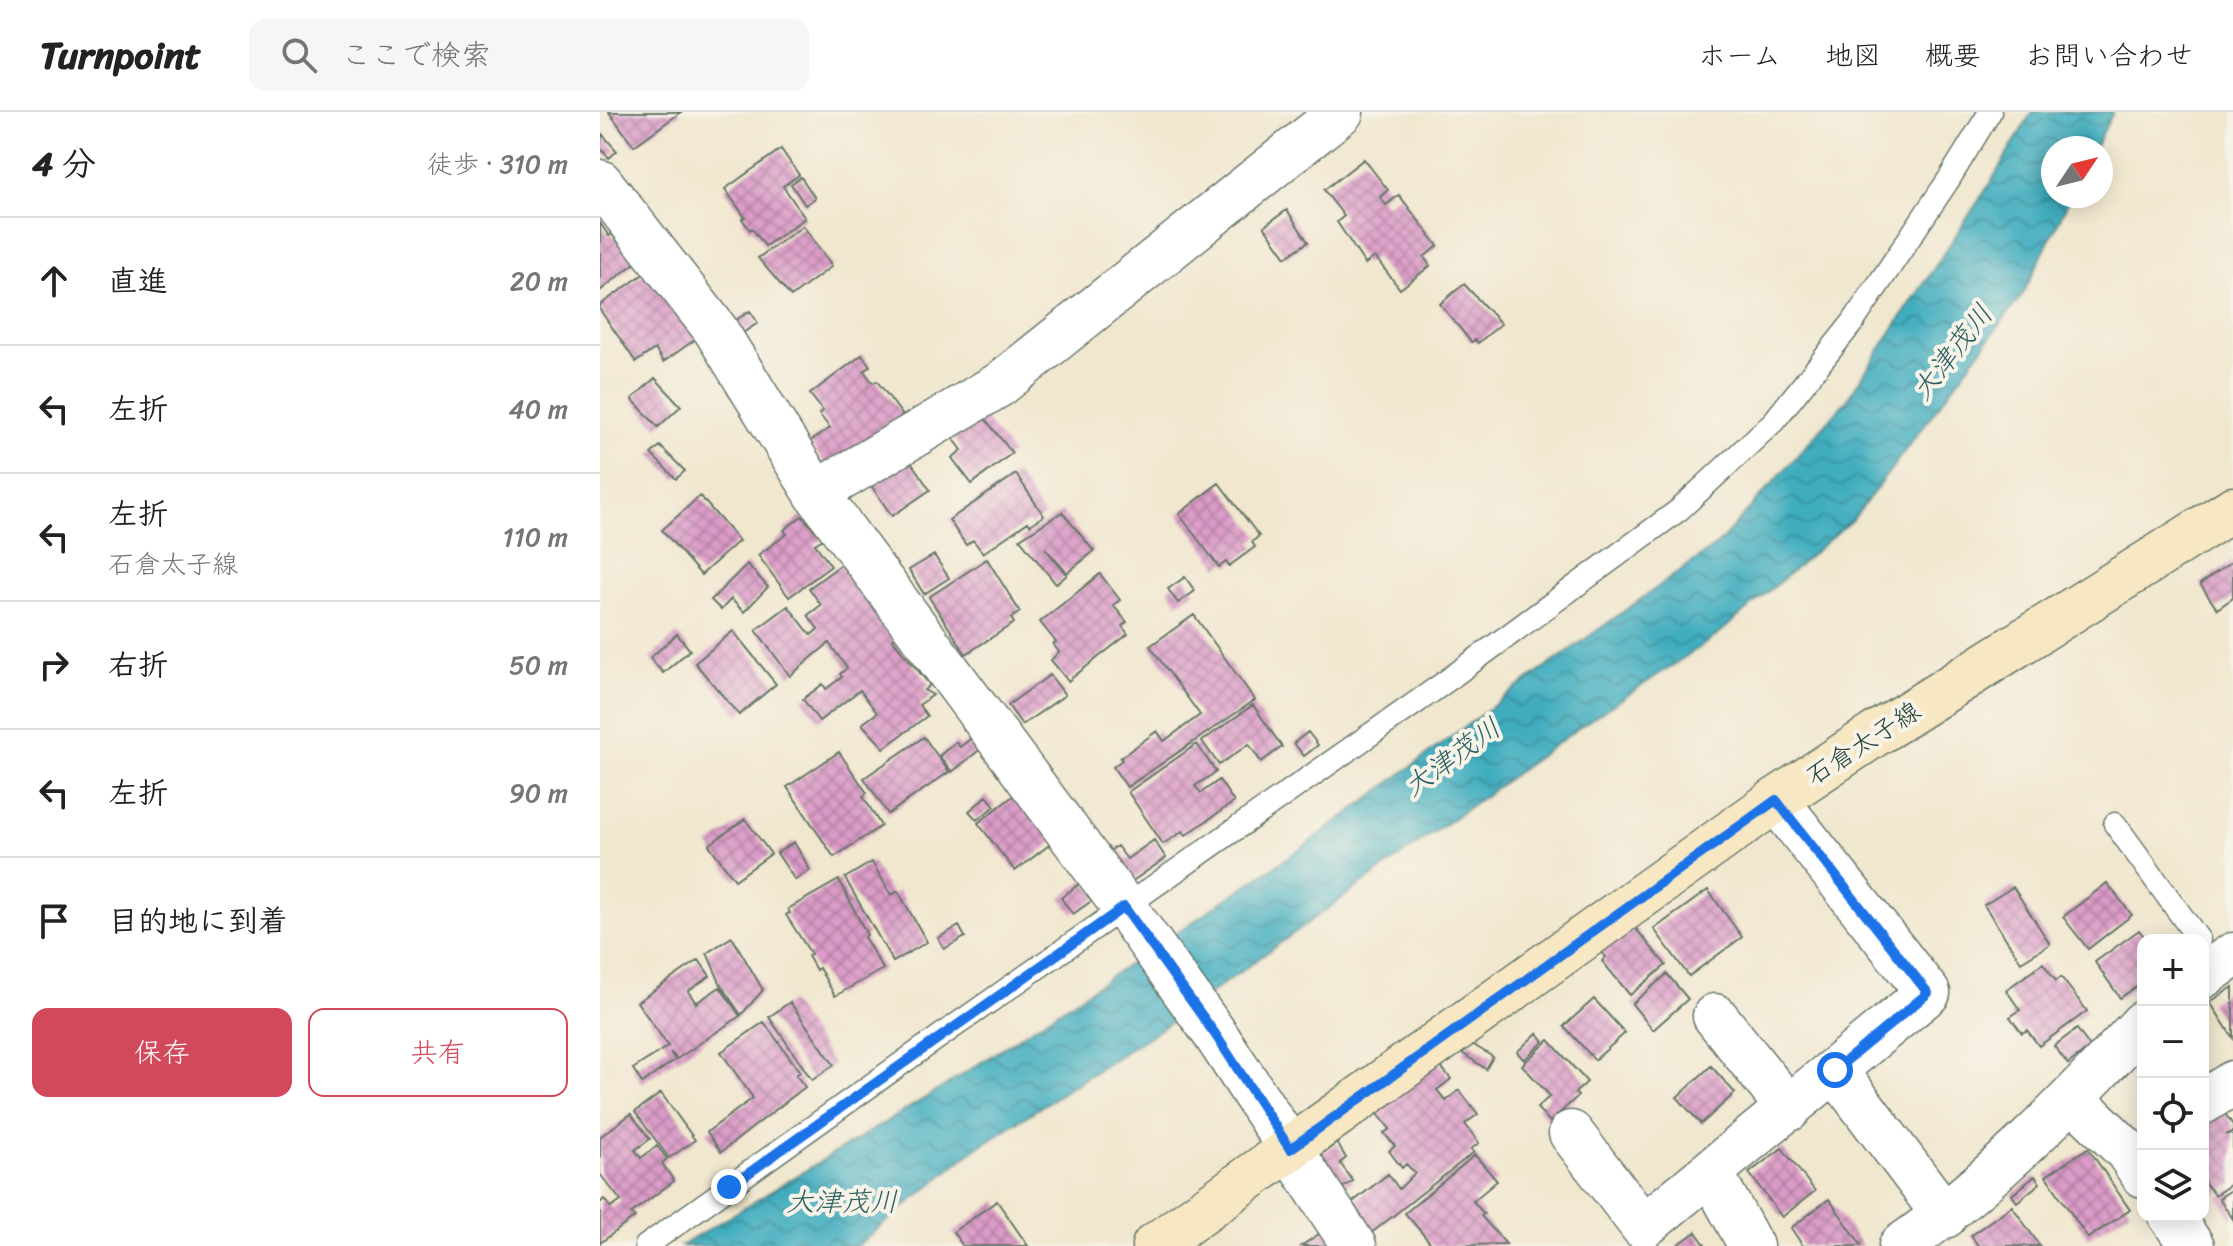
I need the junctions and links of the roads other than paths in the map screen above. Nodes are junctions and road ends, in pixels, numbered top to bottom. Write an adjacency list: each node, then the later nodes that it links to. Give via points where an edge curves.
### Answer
1 (1341, 112): 4 (street, via 999,385)
2 (1990, 112): 8 (lane, via 1853,322 1774,421 1679,510)
3 (600, 182): 4 (street, via 715,329)
4 (816, 493): 8 (street)
5 (2233, 509): 6 (main road, 石倉太子線)
6 (1776, 800): 12 (street, via 1928,993); 18 (main road, 石倉太子線)
7 (2115, 824): 9 (lane)
8 (1127, 911): 18 (street); 23 (lane)
9 (2211, 957)
10 (1715, 1016): 16 (street)
11 (2137, 1030): 15 (street)
12 (1835, 1070): 16 (street); 21 (street)
13 (2233, 1083): 14 (street)
14 (2209, 1098)
15 (2073, 1099): 19 (street); 21 (street)
16 (1789, 1109): 20 (street)
17 (1571, 1133): 20 (street, via 1643,1227)
18 (1290, 1149): 24 (main road, 石倉太子線); 25 (street)
19 (2137, 1154)
20 (1711, 1173): 26 (street)
21 (1945, 1216): 27 (street)
22 (2175, 1222): 28 (street)
23 (646, 1246)
24 (1154, 1246)
25 (1354, 1246)
26 (1751, 1246)
27 (1901, 1246)
28 (2192, 1246)

